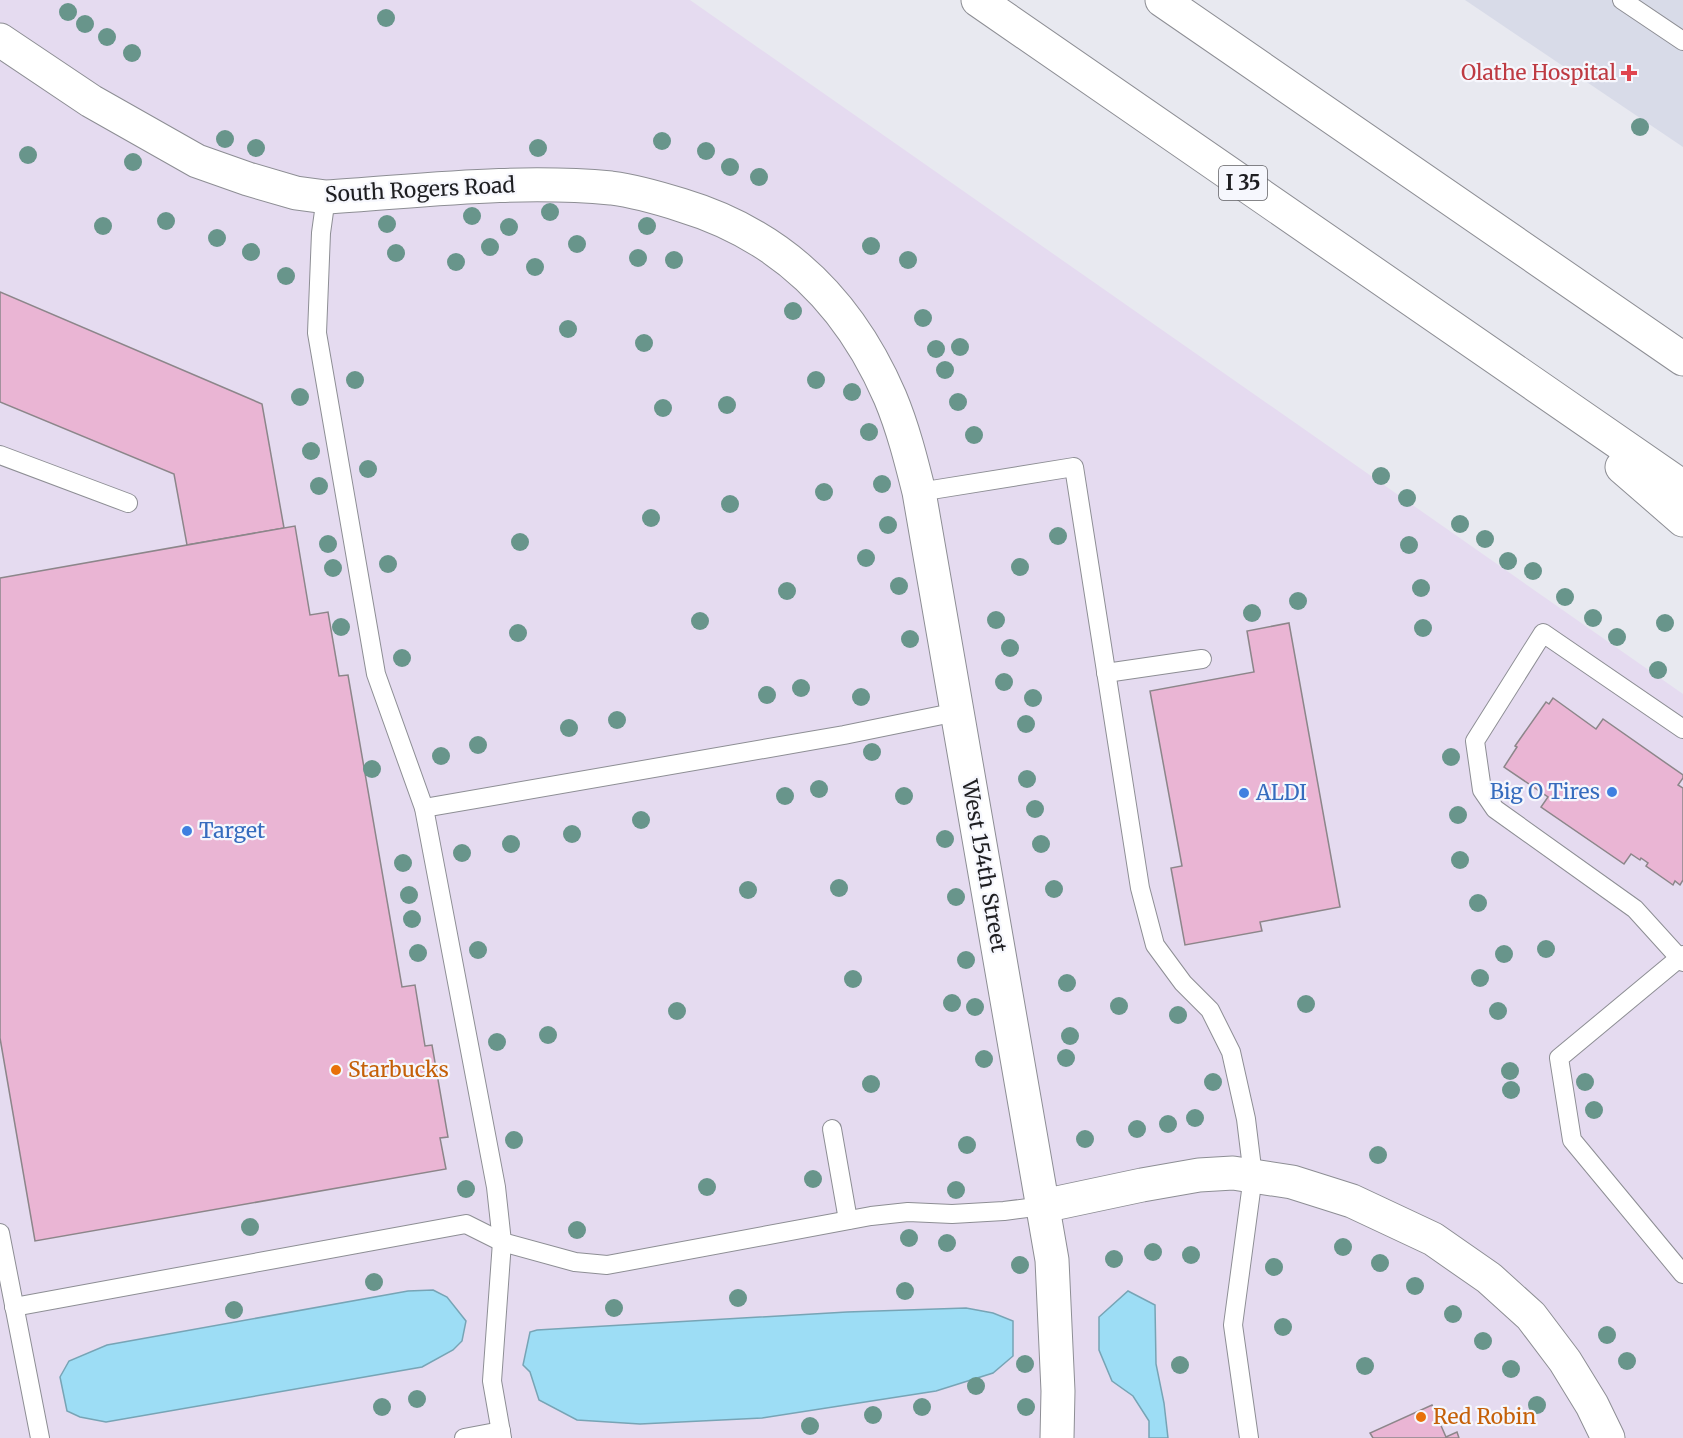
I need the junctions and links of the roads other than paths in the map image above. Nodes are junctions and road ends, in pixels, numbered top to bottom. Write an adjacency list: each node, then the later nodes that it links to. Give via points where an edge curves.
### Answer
1 (978, 0): 9 (main road, I 35)
2 (1162, 0): 8 (main road)
3 (1622, 0): 5 (lane)
4 (0, 40): 6 (main road, South Rogers Road, via 91,101 196,161 296,193)
5 (1683, 41)
6 (326, 197): 7 (main road, South Rogers Road, via 520,185 612,189 661,199 706,212 747,231 784,256); 19 (lane, via 317,333 376,674)
7 (841, 312): 12 (main road, West 154th Street, via 868,352 891,398)
8 (1683, 359)
9 (1509, 366): 11 (main road, I 35); 14 (main road)
10 (0, 456): 13 (lane)
11 (1683, 487)
12 (919, 492): 16 (lane, via 1074,467); 17 (main road, West 154th Street)
13 (128, 503)
14 (1683, 520)
15 (1202, 659): 16 (lane)
16 (1106, 673): 22 (lane, via 1140,888 1155,945 1210,1010 1231,1052 1246,1119)
17 (957, 712): 19 (lane); 23 (main road, West 154th Street)
18 (1683, 729): 20 (lane, via 1543,633 1475,741 1482,790 1495,809 1635,909)
19 (424, 808): 26 (lane, via 496,1187)
20 (1682, 958): 27 (lane, via 1559,1058 1572,1140)
21 (832, 1129): 24 (lane)
22 (1253, 1176): 23 (main road, via 1199,1175); 33 (lane, via 1233,1325); 34 (main road, via 1292,1182 1352,1201 1433,1239 1489,1278 1531,1316 1565,1361)
23 (1043, 1206): 24 (lane, via 952,1214 908,1212); 32 (main road, West 154th Street, via 1052,1260)
24 (848, 1220): 26 (lane, via 607,1265 574,1262)
25 (0, 1233): 28 (lane)
26 (502, 1242): 28 (lane, via 466,1224); 29 (lane, via 492,1381)
27 (1683, 1274)
28 (14, 1307): 30 (lane)
29 (501, 1435): 31 (lane)
30 (40, 1438)
31 (464, 1438)
32 (1057, 1438)
33 (1249, 1438)
34 (1608, 1438)

